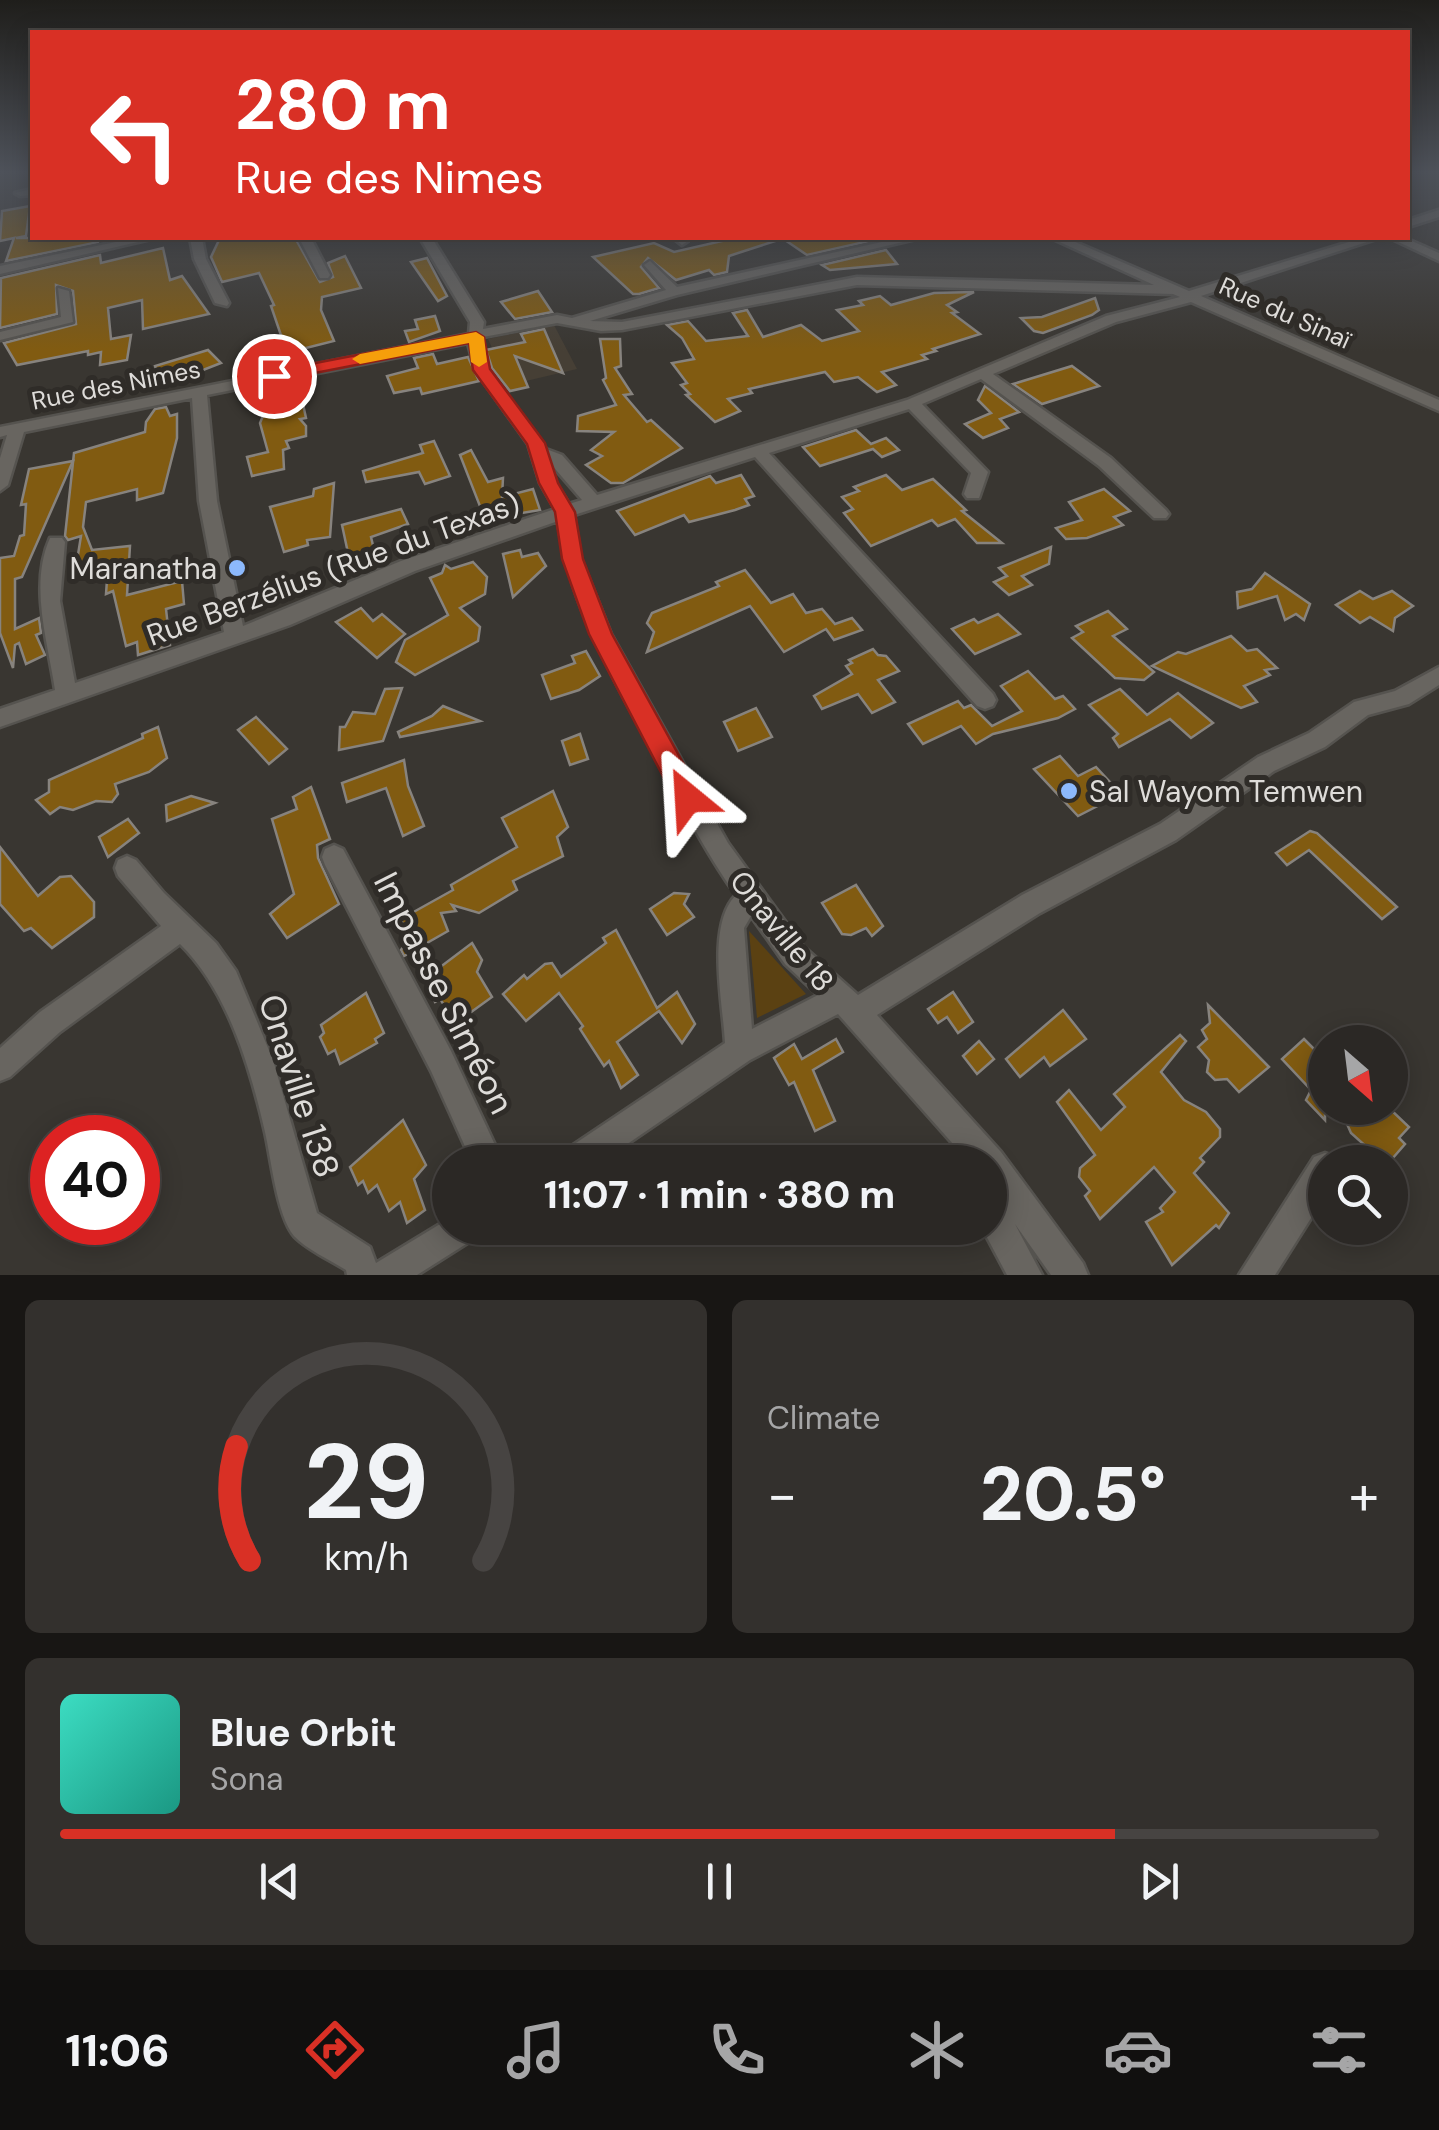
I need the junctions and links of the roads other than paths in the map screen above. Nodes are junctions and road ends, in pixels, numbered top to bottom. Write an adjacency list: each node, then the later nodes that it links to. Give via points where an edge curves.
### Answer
1 (139, 240): 12 (street)
2 (196, 240): 19 (street)
3 (305, 240): 13 (street)
4 (427, 240): 22 (street, Onaville 18, via 472,310)
5 (906, 240): 9 (street)
6 (1062, 240): 18 (street, Rue du Sinaï)
7 (1367, 240): 18 (street)
8 (1401, 240): 10 (street)
9 (867, 250): 14 (street); 17 (street)
10 (1439, 257)
11 (650, 264): 17 (street)
12 (0, 270)
13 (324, 275)
14 (887, 279): 15 (street); 21 (street, via 622,326)
15 (1110, 290): 18 (street); 20 (street, via 1118,303)
16 (63, 291): 23 (street, via 68,319)
17 (674, 292): 21 (street)
18 (1187, 294): 20 (street, Rue Berzélius (Rue du Texas)); 27 (street, Rue du Sinaï)
19 (222, 302)
20 (1111, 319): 24 (street, Rue Berzélius (Rue du Texas))
21 (574, 321): 22 (street, Rue des Nimes)
22 (476, 335): 25 (street, Rue des Nimes); 30 (street, Onaville 18, via 482,370)
23 (0, 336)
24 (981, 372): 26 (street, Rue Berzélius (Rue du Texas)); 35 (street, via 1105,462)
25 (199, 392): 28 (street, Rue des Nimes); 37 (street, via 208,501)
26 (912, 403): 29 (street, Rue Berzélius (Rue du Texas)); 32 (street, via 980,472)
27 (1439, 406)
28 (8, 430): 31 (street)
29 (759, 452): 33 (street, Rue Berzélius (Rue du Texas)); 40 (street)
30 (540, 453): 33 (street, via 556,460); 34 (street, Onaville 18)
31 (0, 485)
32 (973, 494)
33 (594, 502): 34 (street, Rue Berzélius (Rue du Texas))
34 (565, 512): 37 (street, Rue Berzélius (Rue du Texas), via 408,566); 44 (street, Onaville 18, via 572,559 601,634)
35 (1160, 514)
36 (56, 542): 39 (street, via 49,616)
37 (235, 637): 39 (street, Rue Berzélius (Rue du Texas))
38 (1439, 675): 46 (street, via 1401,698 1362,708 1168,832)
39 (66, 695): 41 (street, Rue Berzélius (Rue du Texas))
40 (985, 700)
41 (0, 718)
42 (334, 857): 49 (street, Impasse Siméon)
43 (127, 868): 45 (street, Onaville 138)
44 (750, 898): 46 (street, Onaville 18, via 794,955); 47 (street, via 731,928)
45 (181, 927): 48 (street, via 50,1022); 56 (street, Onaville 138, via 207,952 242,1017 305,1224 358,1259)
46 (846, 1005): 47 (street, via 826,1007); 51 (street, Onaville 18)
47 (740, 1050): 50 (street)
48 (0, 1068)
49 (480, 1145)
50 (600, 1145)
51 (969, 1145)
52 (1007, 1191): 59 (street, Onaville 18)
53 (1308, 1195): 60 (street)
54 (1007, 1242): 58 (street)
55 (436, 1245): 57 (street)
56 (364, 1275)
57 (387, 1275)
58 (1025, 1275)
59 (1071, 1275)
60 (1256, 1275)

